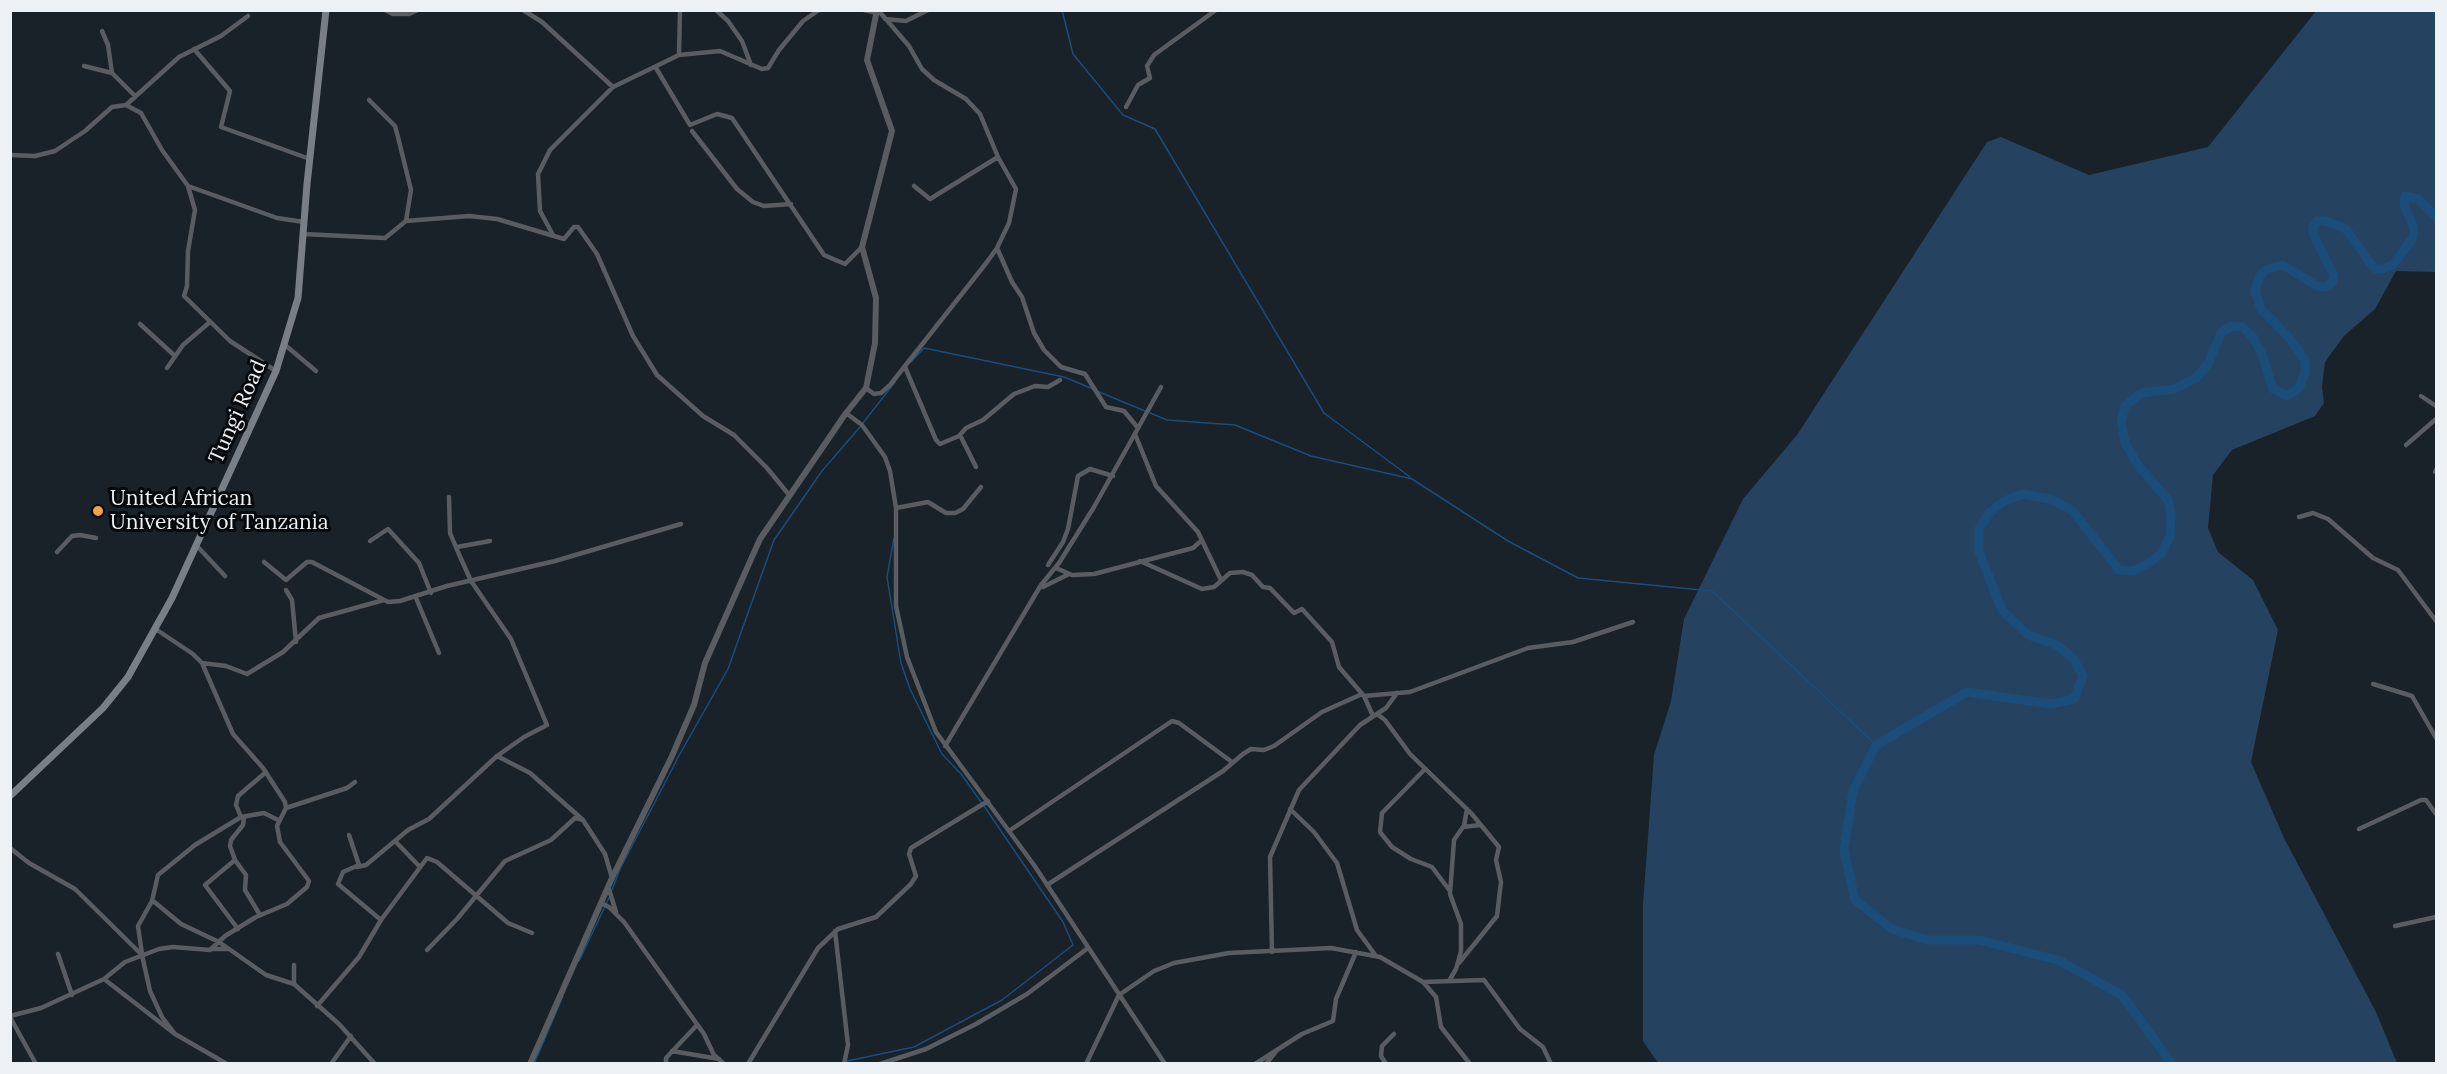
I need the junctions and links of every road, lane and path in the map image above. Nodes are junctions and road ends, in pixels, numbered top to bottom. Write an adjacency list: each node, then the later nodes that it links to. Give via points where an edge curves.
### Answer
1 (326, 10): 29 (main road, Tungi Road)
2 (385, 10): 3 (street, via 393,14)
3 (418, 10)
4 (522, 10): 21 (street, via 542,22)
5 (680, 10): 16 (street)
6 (716, 10): 17 (street, via 742,41)
7 (819, 10): 17 (street, via 803,21 768,68)
8 (864, 10): 11 (street)
9 (928, 10): 13 (street, via 906,21)
10 (1216, 10): 25 (street, via 1154,55 1147,66 1150,78 1138,85)
11 (878, 11): 13 (street); 37 (street, via 867,60 892,131)
12 (248, 15): 15 (street, via 221,36)
13 (885, 19): 28 (street, via 909,46 921,69 966,99 980,114)
14 (102, 31): 20 (street)
15 (194, 49): 22 (street, via 179,57); 29 (street, via 230,93 221,127)
16 (679, 55): 17 (street, via 720,51); 19 (street)
17 (752, 65)
18 (84, 66): 20 (street)
19 (656, 68): 21 (street); 32 (street, via 690,125 717,114 732,118)
20 (112, 73): 22 (street)
21 (613, 87): 36 (street, via 550,150 538,174 540,211)
22 (135, 96): 24 (street)
23 (369, 100): 33 (street, via 394,126 398,137 411,190)
24 (126, 105): 27 (street, via 112,107 55,151 35,156); 30 (street, via 141,113)
25 (1126, 107)
26 (692, 130): 32 (street, via 737,189 753,202 764,206)
27 (10, 155)
28 (998, 157): 31 (street, via 930,199); 38 (street, via 1016,189 1009,223)
29 (310, 159): 34 (main road, Tungi Road)
30 (188, 186): 34 (street, via 277,218); 39 (street, via 195,210 184,296)
31 (914, 186)
32 (791, 204): 37 (street, via 826,257 845,264)
33 (406, 221): 35 (street, via 385,238); 36 (street, via 469,216 497,219)
34 (304, 222): 35 (main road, Tungi Road)
35 (303, 234): 41 (main road, Tungi Road, via 298,298)
36 (553, 235): 61 (street, via 564,239 579,226 597,254 633,336 657,375 703,416 734,435)
37 (862, 247): 49 (street, via 876,298 875,343)
38 (997, 248): 43 (street); 54 (street, via 1044,350 1061,368 1085,374 1106,407 1124,411)
39 (210, 322): 42 (street); 45 (street, via 230,341)
40 (140, 324): 42 (street)
41 (285, 345): 45 (main road, Tungi Road); 46 (street)
42 (175, 356): 44 (street)
43 (905, 367): 49 (street, via 881,393 874,394); 56 (street, via 937,442 942,444)
44 (167, 368)
45 (276, 371): 70 (main road, Tungi Road)
46 (315, 371)
47 (1060, 380): 56 (street, via 1048,387 1032,386 1014,394 994,413)
48 (1161, 387): 54 (street)
49 (866, 388): 52 (street)
50 (2421, 396): 51 (street)
51 (2436, 406)
52 (846, 413): 61 (street); 63 (street, via 862,425 885,457)
53 (2436, 418): 57 (street)
54 (1138, 428): 55 (street)
55 (1135, 434): 59 (street); 67 (street, via 1155,486 1193,525)
56 (960, 435): 58 (street)
57 (2406, 445)
58 (976, 467)
59 (1113, 476): 75 (street, via 1090,470 1078,476 1068,530); 76 (street)
60 (981, 487): 63 (street, via 955,513 946,513 928,502)
61 (790, 496): 122 (street, via 760,539 705,663 694,705 672,756)
62 (449, 497): 71 (street, via 450,532)
63 (896, 508): 97 (street, via 895,594 899,623 920,695)
64 (2299, 517): 86 (street, via 2313,513 2328,519 2373,558 2398,570)
65 (681, 524): 80 (street)
66 (96, 538): 72 (street, via 72,536)
67 (1202, 540): 73 (street, via 1193,548); 79 (street)
68 (370, 541): 83 (street, via 388,529 419,563)
69 (490, 541): 71 (street)
70 (196, 545): 78 (street); 88 (main road, Tungi Road)
71 (457, 547): 80 (street)
72 (57, 552)
73 (1140, 561): 77 (street, via 1094,574); 79 (street, via 1197,588 1212,588)
74 (264, 562): 85 (street, via 286,580 312,562)
75 (1048, 565)
76 (1056, 568): 77 (street); 82 (street)
77 (1069, 573): 82 (street)
78 (225, 576)
79 (1221, 580): 94 (street, via 1230,573 1249,573 1294,613 1302,609 1332,642 1339,667)
80 (471, 581): 83 (street); 98 (street, via 511,639 547,725)
81 (286, 590): 89 (street, via 292,600)
82 (1038, 590): 97 (street)
83 (430, 592): 84 (street)
84 (416, 598): 85 (street); 90 (street)
85 (385, 600): 89 (street, via 319,618)
86 (2436, 621)
87 (1633, 622): 93 (street, via 1574,642 1528,648 1423,688)
88 (157, 630): 91 (street); 103 (main road, Tungi Road, via 103,708)
89 (296, 642): 91 (street, via 247,674)
90 (440, 653)
91 (202, 663): 101 (street, via 233,734)
92 (2373, 684): 96 (street, via 2412,696)
93 (1397, 693): 94 (street); 95 (street)
94 (1363, 695): 95 (street); 99 (street, via 1322,712 1275,746 1251,749)
95 (1375, 715): 100 (street); 106 (street, via 1308,777)
96 (2436, 738)
97 (945, 746): 104 (street)
98 (496, 756): 111 (street, via 530,773); 117 (street, via 429,819)
99 (1232, 762): 115 (street, via 1172,720); 123 (street)
100 (1425, 769): 107 (street); 125 (street, via 1382,813 1380,832 1392,847 1432,867)
101 (266, 772): 105 (street); 109 (street, via 238,796 236,805)
102 (355, 782): 105 (street)
103 (10, 796)
104 (988, 801): 115 (street); 135 (street, via 911,848 914,880 885,910 868,921)
105 (286, 808): 110 (street)
106 (1290, 808): 142 (street, via 1270,857); 146 (street, via 1337,863 1357,930)
107 (1467, 809): 112 (street); 113 (street)
108 (2436, 814): 114 (street, via 2426,800 2421,800)
109 (243, 817): 110 (street, via 264,813); 119 (street, via 243,825 230,843); 127 (street, via 195,845 158,876)
110 (278, 820): 130 (street, via 281,844 309,878 309,884 282,908)
111 (583, 820): 122 (street, via 605,854); 126 (street, via 575,818 546,842 505,861)
112 (1480, 825): 113 (street); 147 (street, via 1498,847 1499,908 1497,916)
113 (1464, 826): 125 (street, via 1454,840)
114 (2359, 829)
115 (1009, 831): 123 (street)
116 (349, 835): 120 (street)
117 (395, 841): 120 (street, via 366,865); 121 (street)
118 (10, 848): 145 (street, via 75,889)
119 (235, 860): 130 (street, via 246,875 245,890); 134 (street, via 205,885)
120 (357, 867): 132 (street, via 340,875 339,886)
121 (420, 867): 126 (street, via 427,858 433,859); 132 (street)
122 (612, 878): 124 (street)
123 (1047, 885): 138 (street)
124 (608, 886): 128 (street); 129 (street)
125 (1450, 891): 147 (street, via 1461,924)
126 (477, 896): 136 (street, via 510,925); 141 (street)
127 (152, 900): 137 (street, via 181,924); 145 (street, via 138,926)
128 (601, 903): 129 (street); 171 (street)
129 (617, 914): 157 (street)
130 (260, 915): 134 (street)
131 (2436, 917): 133 (street)
132 (381, 920): 155 (street, via 359,957)
133 (2395, 926)
134 (238, 929): 137 (street)
135 (835, 931): 163 (street); 174 (street, via 805,965)
136 (532, 933)
137 (219, 942): 139 (street); 140 (street)
138 (1088, 948): 154 (street); 176 (street, via 976,1024 926,1049)
139 (212, 949): 140 (street); 145 (street, via 169,947)
140 (229, 949): 152 (street, via 266,975)
141 (427, 950)
142 (1272, 952): 143 (street, via 1331,948); 154 (street, via 1229,953 1174,963 1154,971)
143 (1356, 952): 146 (street); 161 (street, via 1336,999 1334,1021)
144 (58, 954): 153 (street)
145 (142, 955): 149 (street, via 125,962); 158 (street, via 146,980 162,1017)
146 (1376, 956): 151 (street)
147 (1459, 963): 150 (street)
148 (294, 965): 152 (street)
149 (104, 979): 153 (street); 158 (street)
150 (1449, 981): 151 (street); 183 (street, via 1486,982 1520,1029 1543,1047)
151 (1423, 982): 182 (street, via 1436,997 1442,1027)
152 (294, 984): 155 (street)
153 (72, 995): 156 (street)
154 (1119, 995): 177 (street); 178 (street)
155 (317, 1006): 160 (street)
156 (10, 1017): 167 (street)
157 (697, 1025): 162 (street); 164 (street)
158 (175, 1034): 168 (street)
159 (1394, 1034): 181 (street, via 1382,1046 1381,1056)
160 (351, 1036): 165 (street); 170 (street)
161 (1278, 1048): 179 (street); 180 (street)
162 (672, 1051): 164 (street); 172 (street, via 665,1059)
163 (847, 1054): 166 (street); 175 (street)
164 (719, 1059): 173 (street)
165 (333, 1062): 169 (street)
166 (852, 1063)
167 (36, 1064)
168 (227, 1064)
169 (340, 1064)
170 (375, 1064)
171 (530, 1064)
172 (666, 1064)
173 (724, 1064)
174 (748, 1064)
175 (844, 1064)
176 (880, 1064)
177 (1086, 1064)
178 (1165, 1064)
179 (1255, 1064)
180 (1266, 1064)
181 (1386, 1064)
182 (1470, 1064)
183 (1551, 1064)

